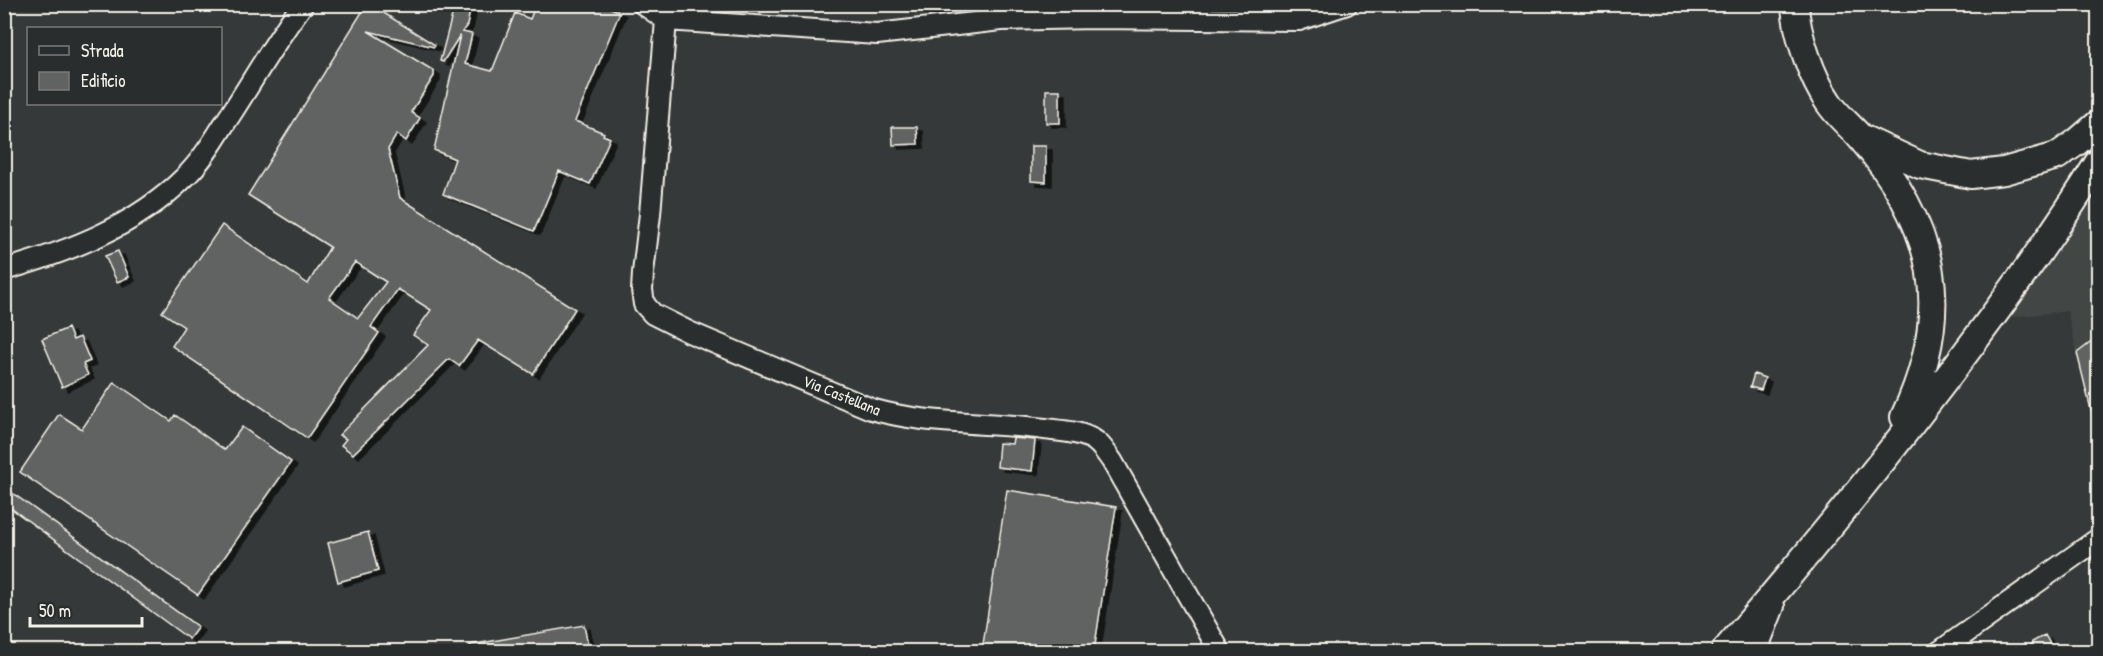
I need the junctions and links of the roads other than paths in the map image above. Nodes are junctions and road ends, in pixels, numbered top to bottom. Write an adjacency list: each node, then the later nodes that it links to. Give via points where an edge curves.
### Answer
1 (303, 4): 9 (street, via 279,35 213,142 186,176 151,207 113,228 55,255)
2 (643, 4): 5 (street)
3 (1347, 4): 5 (street, via 1299,20 1002,20 878,34)
4 (1795, 4): 7 (main road, via 1796,24 1827,101)
5 (666, 20): 13 (street, Via Castellana, via 642,290 644,304 653,314 689,332 880,411 930,421 1082,434 1093,439 1112,461)
6 (2098, 124): 7 (main road, via 2057,156 2004,171 1971,175 1920,165)
7 (1859, 136): 10 (main road, via 1897,186 1916,221 1928,257 1934,303 1923,372)
8 (2098, 163): 10 (main road, via 1998,309)
9 (4, 270)
10 (1883, 461): 12 (main road)
11 (2098, 540): 16 (street)
12 (1780, 588): 14 (main road); 15 (main road)
13 (1220, 651)
14 (1724, 651)
15 (1757, 651)
16 (1939, 651)

